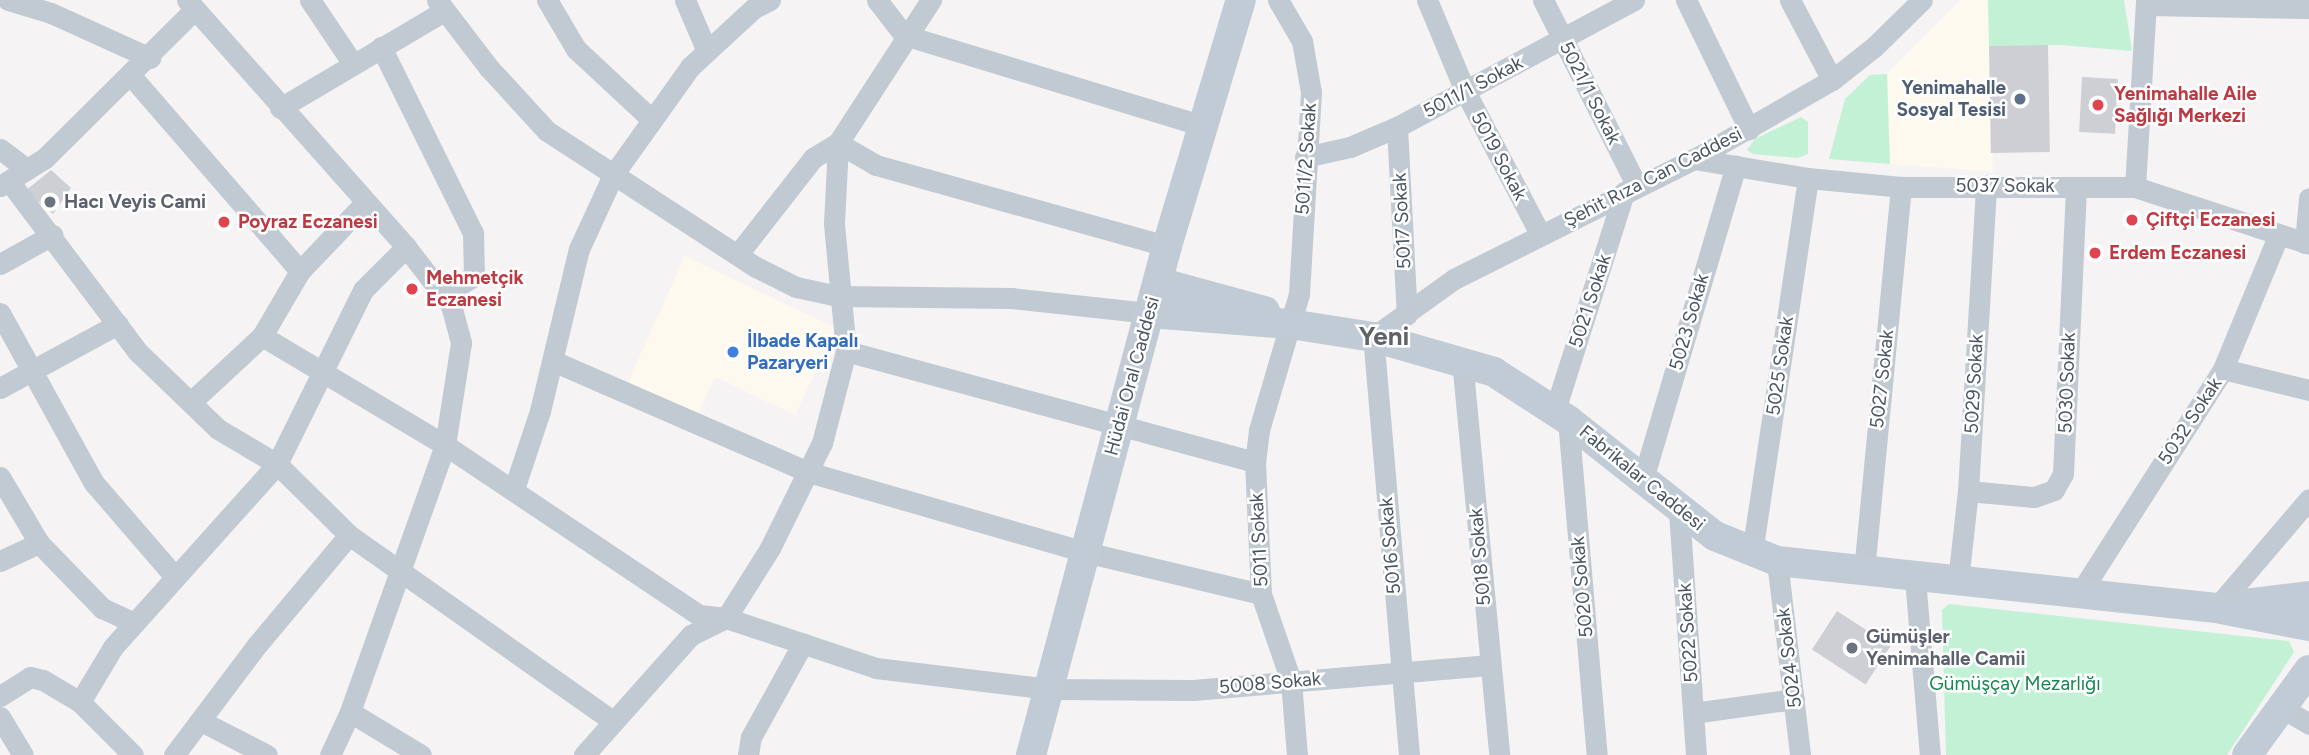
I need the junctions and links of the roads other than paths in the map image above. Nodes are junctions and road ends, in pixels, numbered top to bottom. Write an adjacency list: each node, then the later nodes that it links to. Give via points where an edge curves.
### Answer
1 (8, 0): 25 (street, via 51,13)
2 (310, 0): 26 (street)
3 (547, 0): 31 (street, via 576,49)
4 (685, 0): 24 (street)
5 (770, 0): 24 (street)
6 (877, 0): 21 (street)
7 (930, 0): 21 (street)
8 (1241, 0): 32 (street, Hüdai Oral Caddesi)
9 (1278, 0): 37 (street, 5011/2 Sokak, via 1292,19 1309,63)
10 (1427, 0): 29 (street, 5019 Sokak)
11 (1543, 0): 22 (street, 5021/1 Sokak)
12 (1634, 0): 22 (street, 5011/1 Sokak)
13 (1686, 0): 34 (street)
14 (1790, 0): 28 (street)
15 (1922, 0): 19 (street, Şehit Rıza Can Caddesi)
16 (2146, 2): 20 (street); 47 (street)
17 (190, 5): 25 (street); 30 (street)
18 (441, 6): 23 (street); 41 (street, via 547,131)
19 (1901, 8): 28 (street, Şehit Rıza Can Caddesi)
20 (2309, 8)
21 (904, 35): 32 (street); 35 (street)
22 (1563, 38): 29 (street, 5011/1 Sokak); 48 (street, 5021/1 Sokak)
23 (380, 47): 26 (street); 61 (street, via 473,233 474,276)
24 (706, 49): 31 (street)
25 (150, 58): 27 (street)
26 (353, 64): 30 (street)
27 (132, 77): 40 (street); 59 (street)
28 (1832, 79): 34 (street, Şehit Rıza Can Caddesi)
29 (1465, 91): 33 (street, 5011/1 Sokak); 51 (street, 5019 Sokak)
30 (280, 108): 50 (street)
31 (650, 118): 41 (street)
32 (1201, 125): 55 (street, Hüdai Oral Caddesi)
33 (1398, 127): 37 (street, 5011/1 Sokak, via 1350,147); 65 (street, 5017 Sokak)
34 (1749, 129): 38 (street, Şehit Rıza Can Caddesi)
35 (838, 143): 55 (street, via 876,164); 57 (street, via 813,158); 62 (street, via 834,223)
36 (0, 149): 40 (street)
37 (1305, 157): 67 (street, 5011/2 Sokak, via 1299,294)
38 (1694, 159): 39 (street, 5037 Sokak); 48 (street, Şehit Rıza Can Caddesi)
39 (1735, 166): 42 (street, 5037 Sokak); 86 (street, 5023 Sokak)
40 (27, 169): 43 (street)
41 (613, 175): 57 (street); 72 (street, via 579,249)
42 (1808, 178): 45 (street, 5037 Sokak); 94 (street, 5025 Sokak)
43 (5, 184): 52 (street)
44 (1986, 186): 45 (street, 5037 Sokak); 46 (street, 5037 Sokak); 88 (street, 5029 Sokak)
45 (1901, 187): 96 (street, 5027 Sokak)
46 (2076, 187): 47 (street, 5037 Sokak); 88 (street, 5030 Sokak, via 2063,474 2054,490 2034,497)
47 (2135, 187): 53 (street, 5037 Sokak)
48 (1631, 189): 51 (street, Şehit Rıza Can Caddesi); 79 (street, 5021 Sokak)
49 (2309, 198): 54 (street)
50 (366, 202): 56 (street); 59 (street)
51 (1540, 234): 65 (street, Şehit Rıza Can Caddesi, via 1454,279)
52 (52, 235): 58 (street); 66 (street)
53 (2278, 236): 54 (street, 5037 Sokak); 74 (street, 5032 Sokak)
54 (2307, 244)
55 (1167, 246): 60 (street, Hüdai Oral Caddesi)
56 (406, 247): 61 (street); 73 (street, via 363,290)
57 (738, 254): 62 (street, via 796,287)
58 (0, 264)
59 (300, 271): 68 (street)
60 (1158, 282): 64 (street, Hüdai Oral Caddesi); 67 (street, Fabrikalar Caddesi, via 1269,312)
61 (443, 295): 81 (street, via 451,305 461,343)
62 (838, 296): 64 (street, via 1011,298); 70 (street)
63 (0, 313): 75 (street)
64 (1150, 313): 67 (street, Fabrikalar Caddesi); 80 (street, Hüdai Oral Caddesi)
65 (1407, 314): 69 (street, Şehit Rıza Can Caddesi)
66 (118, 324): 75 (street); 78 (street, via 138,352)
67 (1290, 324): 69 (street, Fabrikalar Caddesi); 82 (street, 5011 Sokak, via 1259,430)
68 (262, 336): 73 (street, 5008 Sokak); 78 (street)
69 (1373, 337): 71 (street, Fabrikalar Caddesi); 111 (street, 5016 Sokak)
70 (846, 351): 80 (street); 84 (street, via 832,412)
71 (1462, 360): 79 (street, Fabrikalar Caddesi, via 1494,372); 109 (street, 5018 Sokak)
72 (553, 361): 84 (street); 87 (street)
73 (321, 369): 81 (street, 5008 Sokak); 83 (street)
74 (2223, 369): 77 (street); 101 (street, 5032 Sokak)
75 (31, 375): 76 (street); 98 (street, via 94,483)
76 (0, 388)
77 (2309, 390)
78 (191, 402): 83 (street, via 218,429)
79 (1562, 415): 86 (street, Fabrikalar Caddesi); 136 (street, 5020 Sokak)
80 (1118, 428): 82 (street); 93 (street, Hüdai Oral Caddesi)
81 (445, 445): 87 (street, 5008 Sokak); 97 (street)
82 (1255, 462): 102 (street, 5011 Sokak)
83 (277, 464): 91 (street); 98 (street)
84 (808, 472): 93 (street); 105 (street, via 770,548)
85 (0, 477): 92 (street)
86 (1643, 479): 90 (street, Fabrikalar Caddesi)
87 (514, 489): 105 (street, 5008 Sokak, via 699,615)
88 (1968, 491): 100 (street, 5029 Sokak)
89 (2309, 499): 104 (street)
90 (1679, 512): 94 (street, Fabrikalar Caddesi); 119 (street, 5022 Sokak)
91 (349, 535): 97 (street); 122 (street, via 257,645)
92 (39, 543): 95 (street); 106 (street, via 102,608)
93 (1084, 552): 102 (street); 113 (street, Hüdai Oral Caddesi)
94 (1765, 557): 96 (street, Fabrikalar Caddesi); 115 (street, 5024 Sokak)
95 (0, 561)
96 (1864, 571): 99 (street, Fabrikalar Caddesi)
97 (402, 572): 118 (street); 121 (street)
98 (175, 577): 106 (street)
99 (1915, 578): 100 (street, Fabrikalar Caddesi); 139 (street)
100 (1958, 581): 101 (street, Fabrikalar Caddesi)
101 (2080, 593): 104 (street, Fabrikalar Caddesi)
102 (1261, 594): 112 (street, 5011 Sokak)
103 (2309, 596): 104 (street, Fabrikalar Caddesi)
104 (2216, 608): 107 (street, Fabrikalar Caddesi)
105 (726, 618): 108 (street, 5008 Sokak); 121 (street, via 691,635)
106 (134, 623): 116 (street, via 113,647)
107 (2309, 626)
108 (803, 643): 113 (street, 5008 Sokak, via 876,668); 131 (street, via 751,737)
109 (1490, 665): 111 (street, 5008 Sokak); 135 (street, 5018 Sokak)
110 (2309, 670): 117 (street)
111 (1401, 672): 112 (street, 5008 Sokak); 134 (street, 5016 Sokak)
112 (1291, 681): 113 (street, 5008 Sokak, via 1193,690); 133 (street, 5011 Sokak)
113 (1050, 690): 132 (street, Hüdai Oral Caddesi)
114 (0, 696): 116 (street, via 30,677)
115 (1794, 699): 119 (street); 138 (street, 5024 Sokak)
116 (80, 702): 125 (street)
117 (2280, 707): 123 (street); 140 (street)
118 (350, 712): 128 (street); 129 (street)
119 (1693, 713): 137 (street, 5022 Sokak)
120 (0, 717): 124 (street)
121 (611, 720): 130 (street)
122 (201, 721): 126 (street); 127 (street)
123 (2309, 724)
124 (23, 755)
125 (133, 755)
126 (174, 755)
127 (267, 755)
128 (330, 755)
129 (421, 755)
130 (584, 755)
131 (748, 755)
132 (1031, 755)
133 (1297, 755)
134 (1409, 755)
135 (1499, 755)
136 (1597, 755)
137 (1696, 755)
138 (1800, 755)
139 (1930, 755)
140 (2247, 755)

